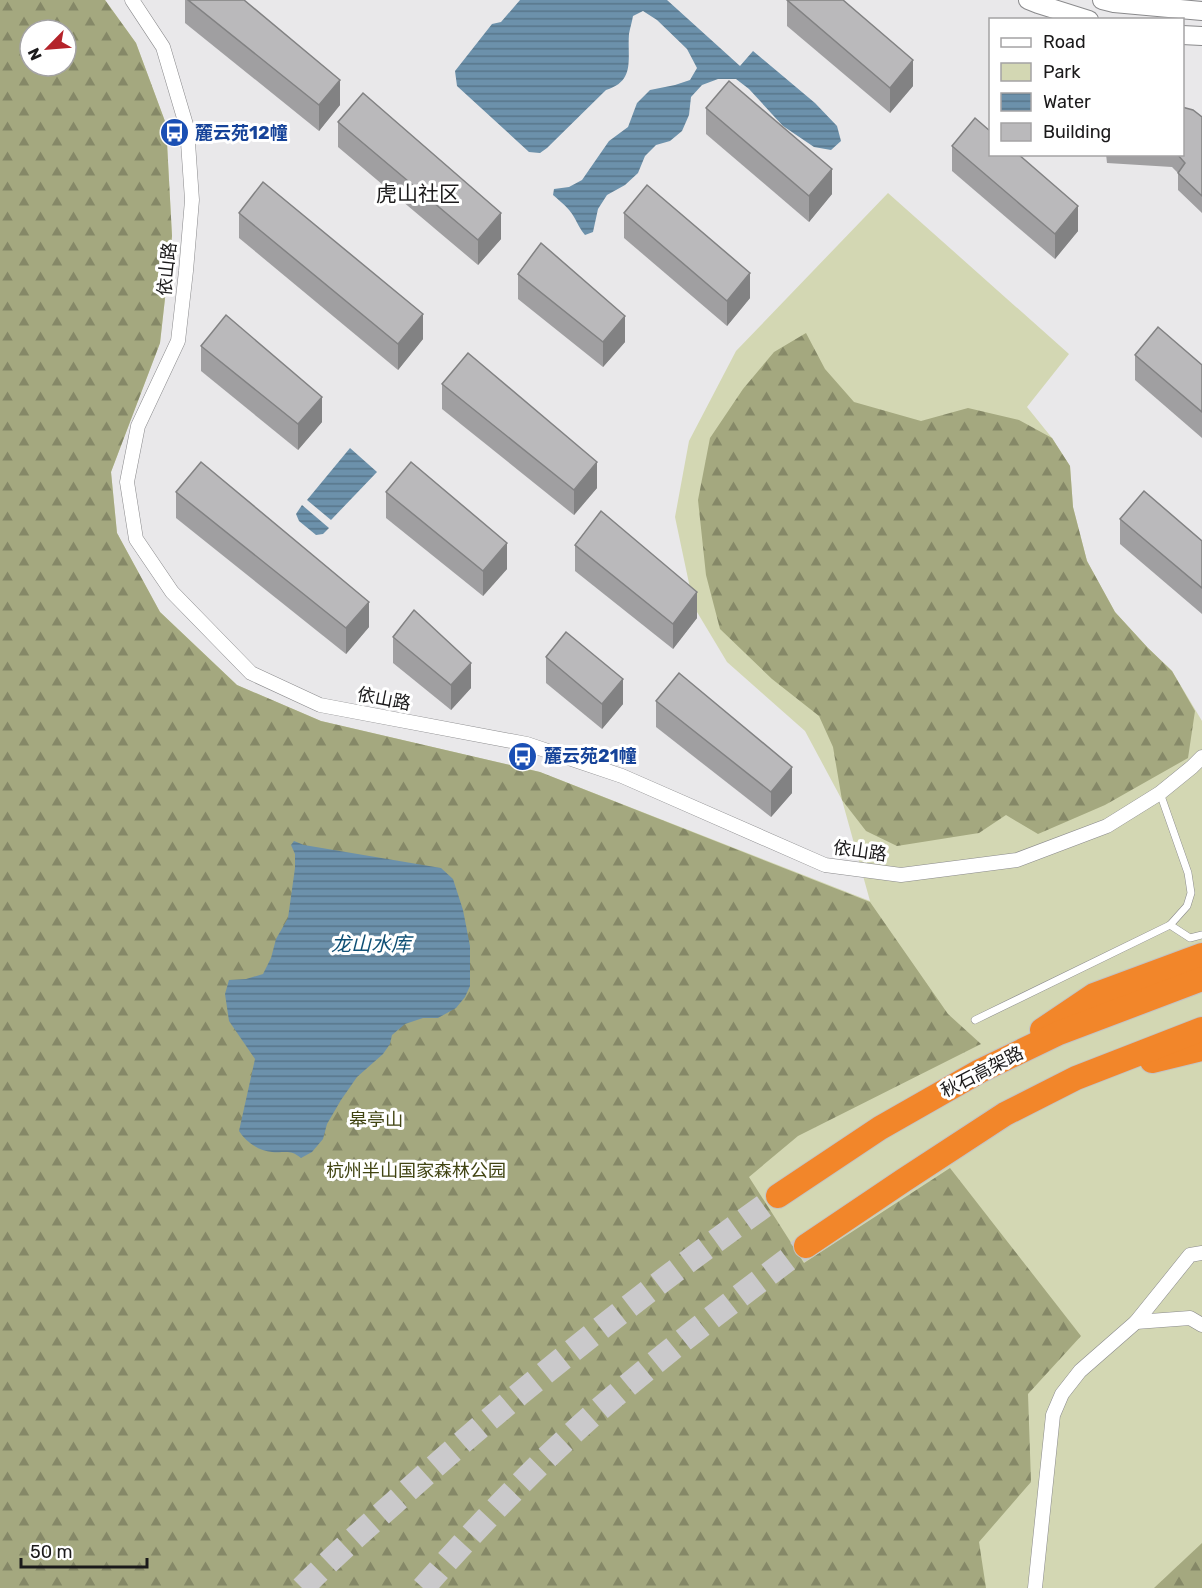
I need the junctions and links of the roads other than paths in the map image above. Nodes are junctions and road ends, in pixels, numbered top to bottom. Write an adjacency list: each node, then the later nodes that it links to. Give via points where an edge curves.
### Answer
1 (132, 0): 9 (street, 依山路, via 163,47 187,128 192,200 178,341 138,426 127,482 136,539 172,592 251,673 320,705 545,750 622,776 825,865 902,874 1017,860 1107,826)
2 (1028, 0): 5 (main road)
3 (1102, 0): 4 (main road)
4 (1202, 11)
5 (1083, 18)
6 (1184, 35): 7 (main road)
7 (1202, 36)
8 (1202, 757): 9 (street, 依山路)
9 (1160, 793): 10 (lane, via 1188,873 1191,893 1187,906)
10 (1170, 925): 11 (lane, via 1190,938); 14 (lane)
11 (1202, 935)
12 (1202, 955): 17 (highway, via 1094,995)
13 (1202, 979): 17 (highway, 秋石高架路, via 1059,1034)
14 (975, 1020)
15 (1202, 1029): 18 (highway)
16 (1202, 1049): 18 (highway)
17 (980, 1071): 19 (highway, 秋石高架路, via 880,1128)
18 (1077, 1078): 20 (highway, via 1005,1114)
19 (778, 1196)
20 (806, 1246)
21 (1202, 1253): 22 (street, via 1190,1255)
22 (1136, 1322): 23 (street, via 1190,1318); 24 (street, via 1080,1371 1062,1394 1053,1415)
23 (1202, 1325)
24 (1035, 1588)

